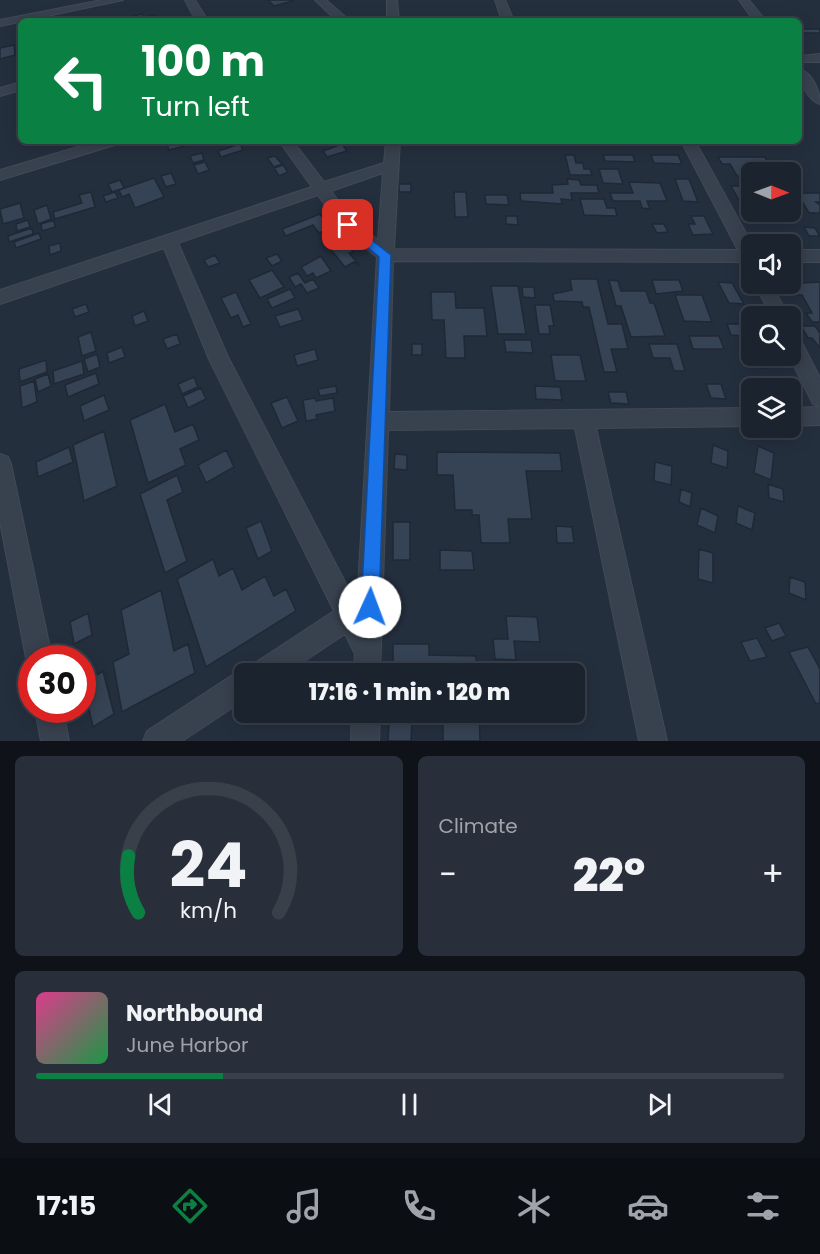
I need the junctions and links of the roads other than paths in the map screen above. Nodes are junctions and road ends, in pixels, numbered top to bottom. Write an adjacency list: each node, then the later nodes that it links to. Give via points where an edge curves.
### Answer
1 (48, 0): 8 (street)
2 (118, 0): 8 (street)
3 (190, 0): 11 (street)
4 (320, 0): 12 (street)
5 (392, 0): 13 (street)
6 (500, 0): 14 (street)
7 (744, 0): 15 (street)
8 (62, 11): 9 (street); 10 (street)
9 (26, 18)
10 (69, 18)
11 (200, 18)
12 (341, 18)
13 (393, 18)
14 (507, 18)
15 (758, 18)
16 (18, 20): 17 (street)
17 (0, 23)
18 (802, 58): 19 (street)
19 (820, 58)
20 (802, 76): 23 (street)
21 (18, 87): 22 (street)
22 (0, 92)
23 (820, 100)
24 (103, 144): 29 (street)
25 (288, 144): 30 (street)
26 (393, 144): 28 (street)
27 (690, 144): 31 (street)
28 (392, 165): 30 (street); 33 (street)
29 (0, 175)
30 (320, 190): 32 (street); 33 (street, via 348,225)
31 (741, 239)
32 (169, 240): 37 (street); 46 (street, via 219,358)
33 (385, 255): 36 (street); 44 (street)
34 (801, 256): 35 (street)
35 (820, 256)
36 (741, 257)
37 (0, 297)
38 (801, 360): 39 (street)
39 (820, 398)
40 (820, 416): 42 (street)
41 (741, 417): 43 (street)
42 (801, 417)
43 (584, 420): 44 (street); 57 (street)
44 (378, 421): 50 (street)
45 (0, 464): 47 (street)
46 (349, 616): 48 (street); 49 (street)
47 (36, 645)
48 (278, 663)
49 (368, 663)
50 (368, 663)
51 (234, 691): 55 (street)
52 (51, 723): 54 (street)
53 (366, 723): 56 (street)
54 (54, 741)
55 (157, 741)
56 (365, 741)
57 (653, 741)

